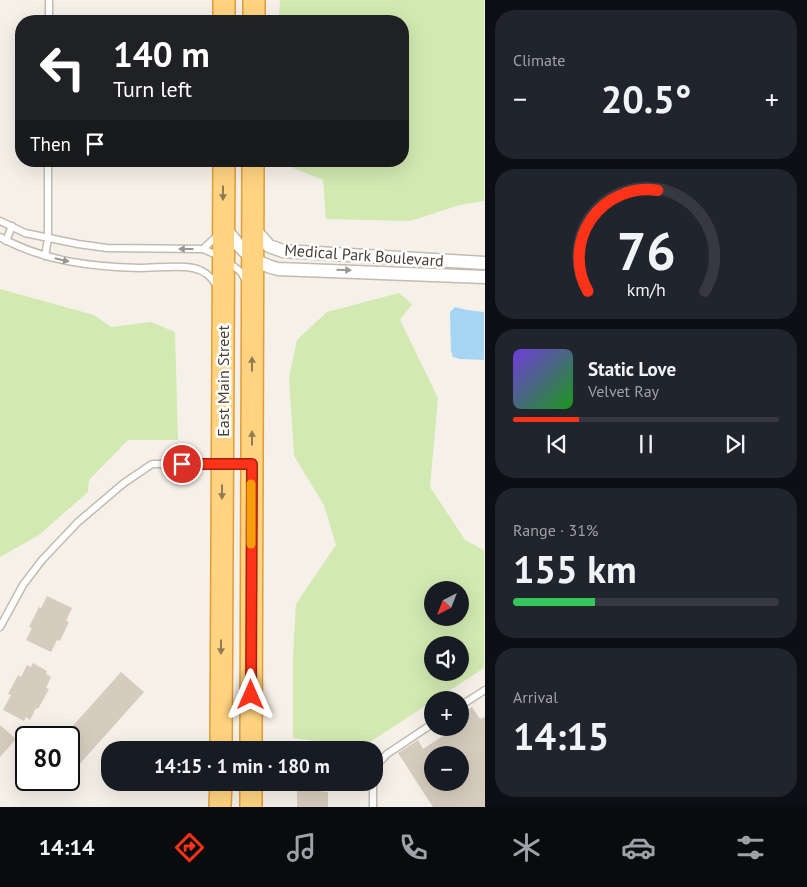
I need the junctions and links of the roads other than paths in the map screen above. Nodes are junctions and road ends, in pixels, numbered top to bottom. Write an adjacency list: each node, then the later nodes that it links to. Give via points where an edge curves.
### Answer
1 (49, 0): 4 (lane)
2 (224, 0): 5 (highway)
3 (254, 0): 6 (highway)
4 (49, 15)
5 (224, 15)
6 (254, 15)
7 (48, 167): 15 (lane)
8 (224, 167): 12 (highway, East Main Street, one-way to 12)
9 (253, 167): 13 (highway, East Main Street)
10 (0, 221): 11 (lane)
11 (12, 226): 14 (lane); 15 (lane)
12 (223, 226): 16 (lane); 18 (highway, East Main Street); 19 (street, Medical Park Boulevard)
13 (253, 228): 19 (highway, East Main Street); 20 (street, Medical Park Boulevard, via 269,246 283,252)
14 (3, 239): 17 (lane)
15 (48, 239): 16 (lane, one-way to 15, via 107,248); 17 (lane)
16 (203, 249): 18 (lane)
17 (45, 256): 26 (lane, one-way to 26, via 109,267 194,268 214,280)
18 (223, 258): 25 (lane, via 241,272); 26 (highway, East Main Street)
19 (253, 259): 22 (street, Medical Park Boulevard); 25 (highway, East Main Street)
20 (431, 260): 21 (street, Medical Park Boulevard); 23 (lane)
21 (484, 263)
22 (278, 268): 23 (street, Medical Park Boulevard, one-way to 23); 25 (street, Medical Park Boulevard, via 266,275)
23 (431, 274): 24 (street, Medical Park Boulevard)
24 (484, 277)
25 (253, 290): 28 (highway, East Main Street, one-way to 25)
26 (223, 294): 27 (highway, East Main Street)
27 (222, 464): 28 (lane); 29 (lane, via 152,464 124,483 78,522 42,560); 33 (highway, East Main Street, one-way to 33)
28 (252, 464): 34 (highway, East Main Street)
29 (0, 627)
30 (484, 690): 31 (lane)
31 (469, 700)
32 (424, 729): 35 (lane)
33 (221, 741)
34 (251, 741)
35 (383, 758)
36 (220, 791): 39 (highway)
37 (251, 791): 40 (highway)
38 (373, 791): 41 (lane)
39 (220, 807)
40 (251, 807)
41 (373, 807)

